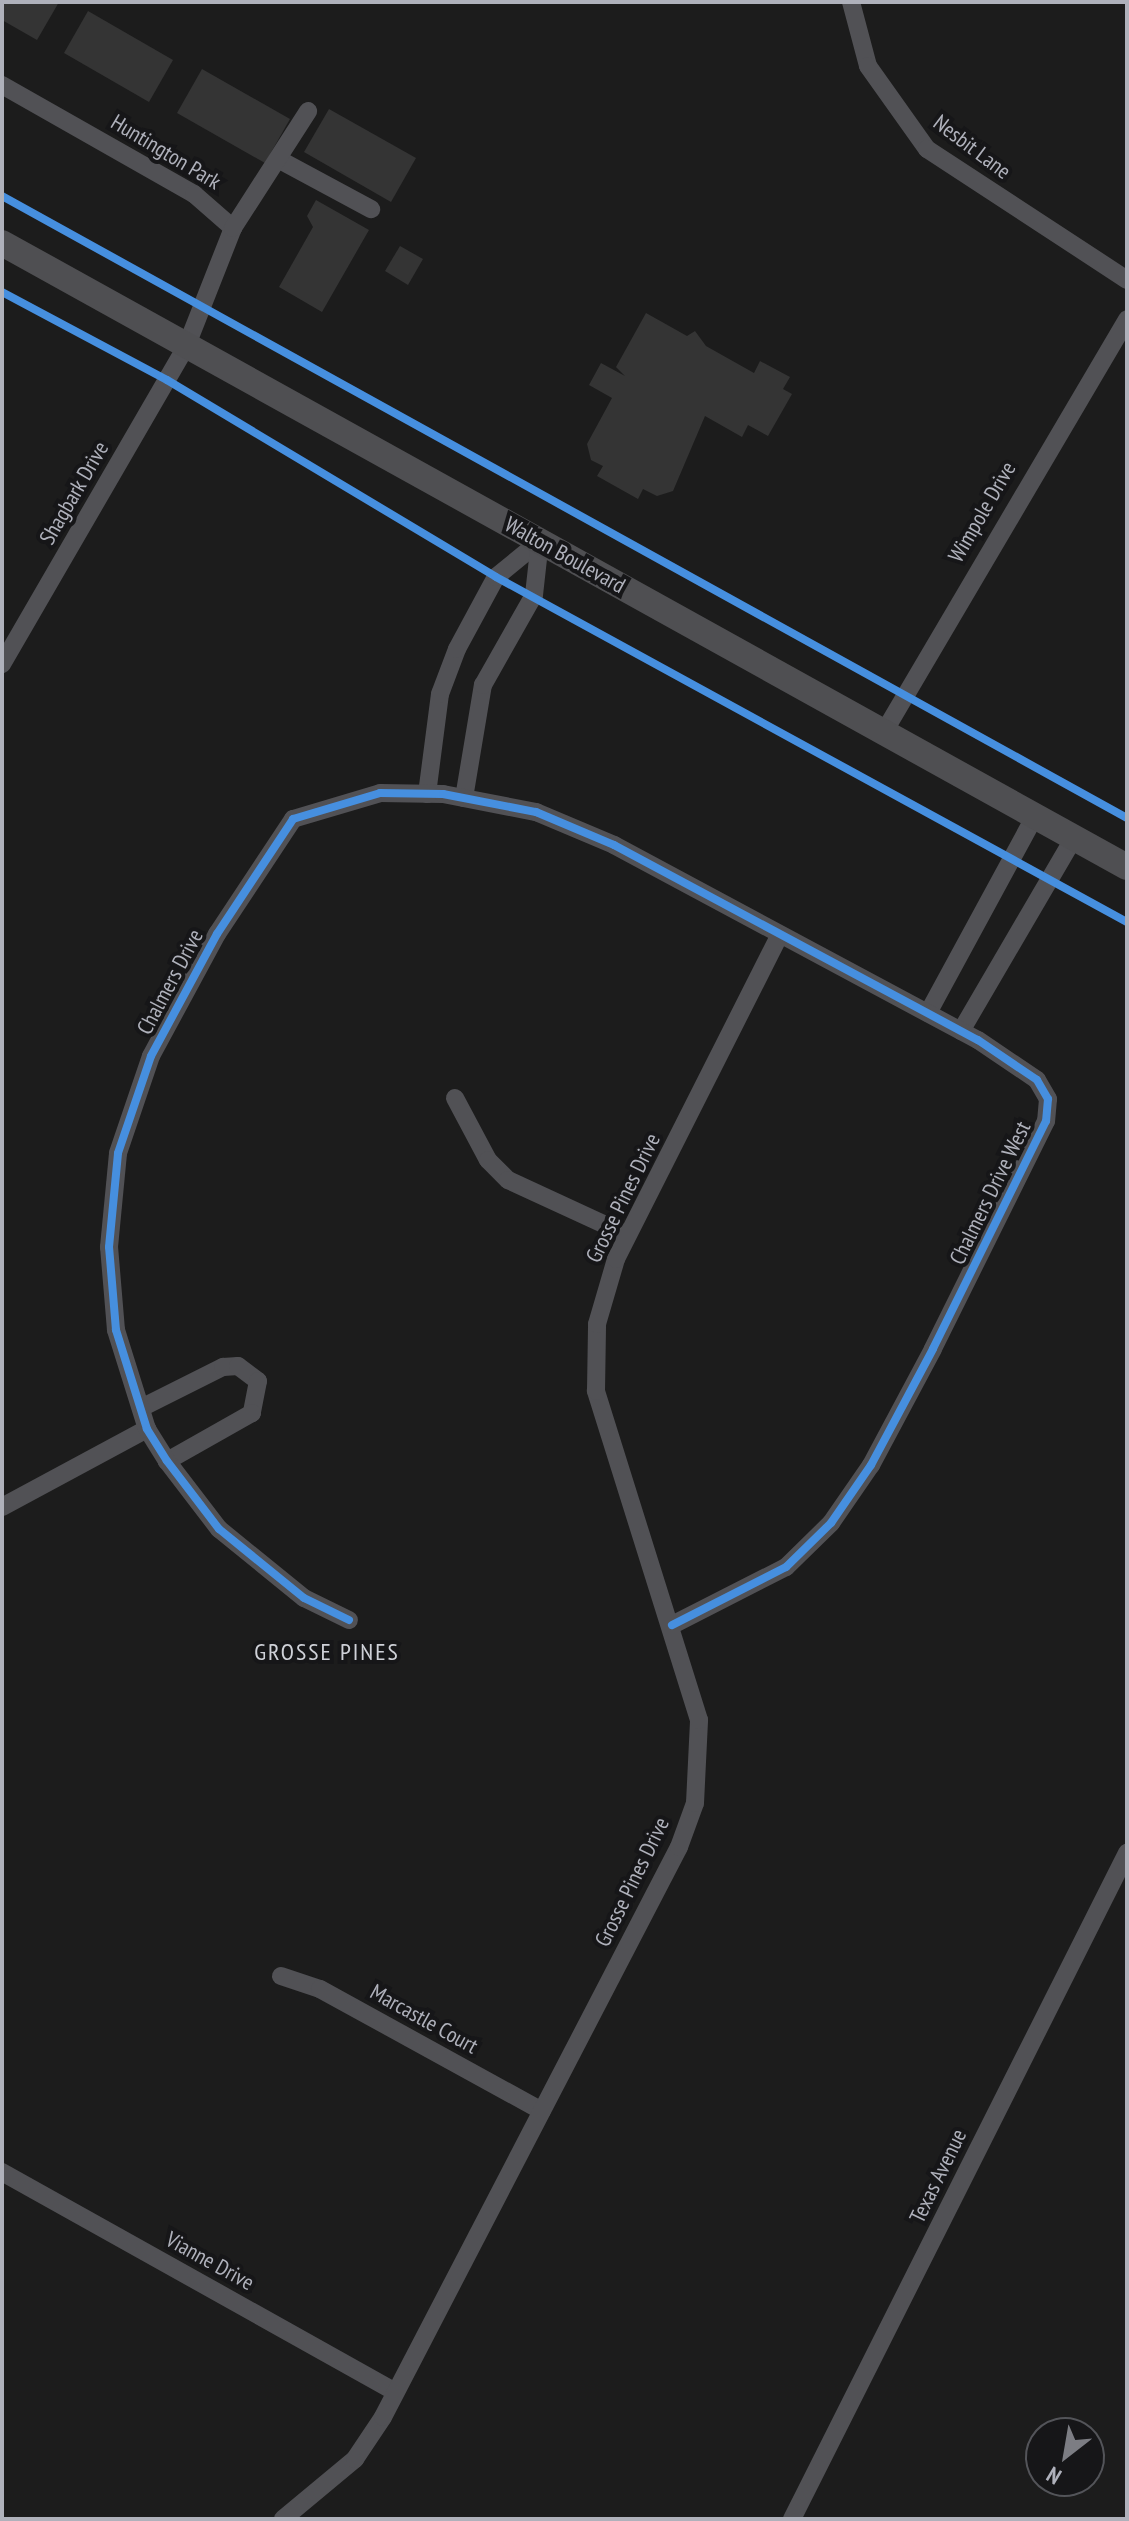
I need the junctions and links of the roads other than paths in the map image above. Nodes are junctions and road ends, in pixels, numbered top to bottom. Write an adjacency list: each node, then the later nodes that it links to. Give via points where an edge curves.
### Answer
1 (851, 2): 8 (street, Nesbit Lane, via 868,66 927,149)
2 (2, 85): 6 (street, Huntington Park, via 194,194)
3 (308, 111): 4 (street)
4 (278, 159): 5 (street); 6 (street)
5 (371, 209)
6 (233, 228): 10 (street)
7 (2, 243): 10 (main road, Walton Boulevard)
8 (1127, 280)
9 (1127, 319): 13 (street, Wimpole Drive)
10 (187, 345): 11 (main road, Walton Boulevard); 12 (street, Shagbark Drive)
11 (540, 541): 13 (main road, Walton Boulevard); 14 (street, via 496,577 457,649 440,694); 15 (street, via 534,595 483,685)
12 (2, 664)
13 (884, 732): 16 (main road, Walton Boulevard)
14 (435, 794): 15 (street, Chalmers Drive West); 24 (street, Chalmers Drive, via 380,793 293,819 217,934 151,1056 118,1153 109,1247 116,1330)
15 (464, 798): 19 (street, Chalmers Drive West, via 536,812 614,845)
16 (1035, 816): 17 (main road, Walton Boulevard); 20 (street)
17 (1074, 838): 18 (main road, Walton Boulevard); 21 (street)
18 (1127, 867)
19 (779, 937): 20 (street, Chalmers Drive West); 23 (street, Grosse Pines Drive)
20 (928, 1013): 21 (street, Chalmers Drive West)
21 (961, 1031): 29 (street, Chalmers Drive West, via 1037,1080 1048,1099 1039,1136 878,1453 831,1523 786,1567)
22 (455, 1098): 23 (street, via 488,1160 508,1180)
23 (627, 1235): 29 (street, Grosse Pines Drive, via 597,1324 596,1391)
24 (141, 1408): 25 (street, Chalmers Drive); 26 (street, via 223,1367 238,1366 258,1381 252,1413)
25 (147, 1429): 26 (street, Chalmers Drive); 27 (street)
26 (167, 1461): 28 (street, Chalmers Drive, via 219,1529 304,1598)
27 (2, 1507)
28 (349, 1620)
29 (672, 1625): 32 (street, Grosse Pines Drive, via 699,1720 695,1803)
30 (1127, 1853): 36 (street, Texas Avenue)
31 (281, 1976): 32 (street, Marcastle Court, via 320,1989)
32 (542, 2111): 34 (street, Grosse Pines Drive)
33 (2, 2172): 34 (street, Vianne Drive)
34 (395, 2392): 35 (street, Grosse Pines Drive, via 355,2459)
35 (283, 2519)
36 (792, 2519)

